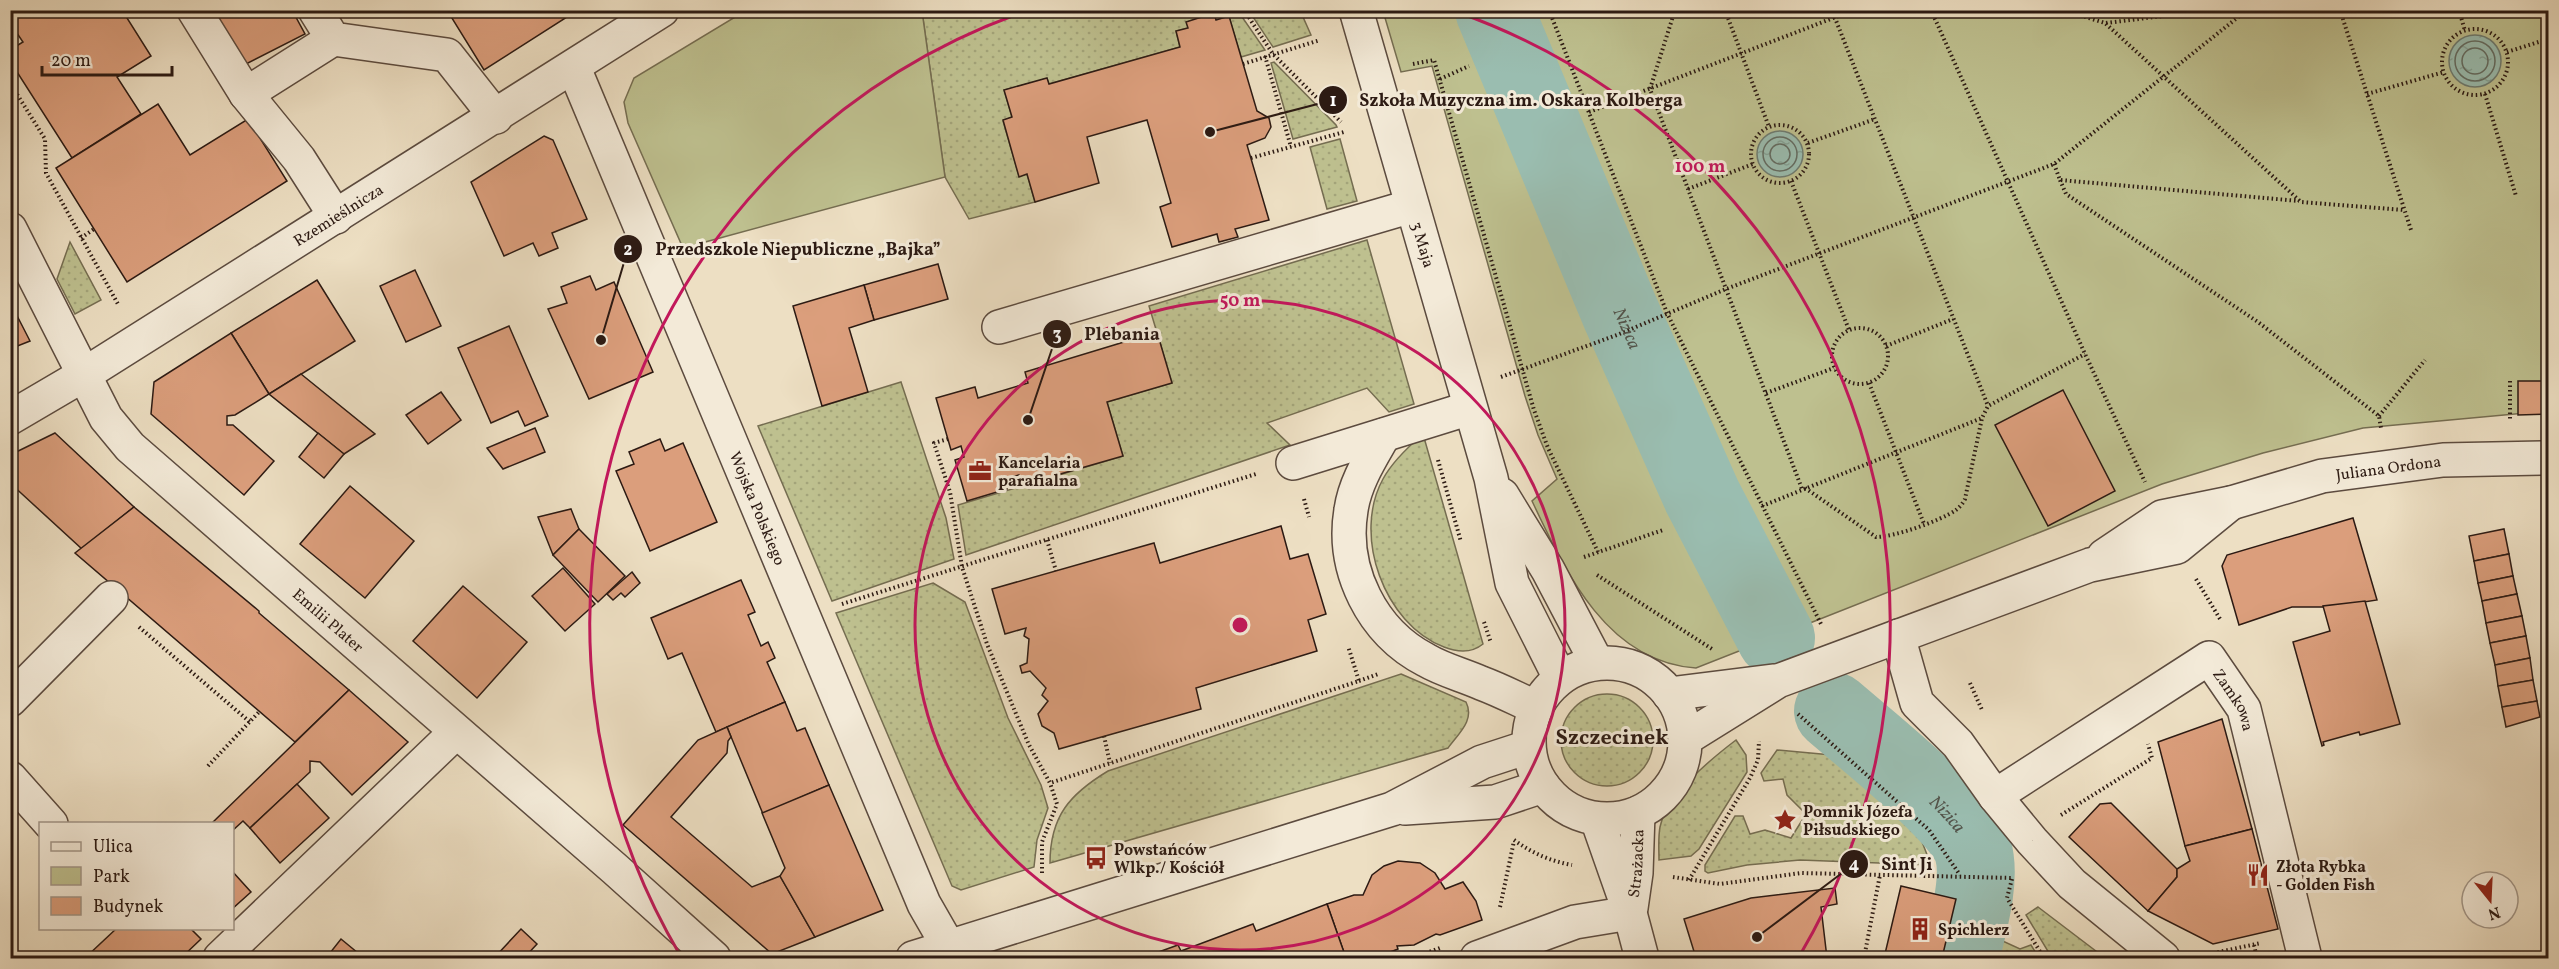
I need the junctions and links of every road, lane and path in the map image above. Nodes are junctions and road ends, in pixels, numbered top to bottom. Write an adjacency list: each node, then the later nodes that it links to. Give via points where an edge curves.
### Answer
1 (194, 10): 36 (street)
2 (315, 10): 20 (street)
3 (662, 10): 30 (street, Rzemieślnicza)
4 (1244, 10): 24 (path)
5 (1356, 10): 56 (street, 3 Maja)
6 (1549, 10): 39 (path)
7 (1675, 10): 35 (path)
8 (1725, 10): 25 (path)
9 (1823, 10): 17 (path)
10 (1854, 10): 17 (path)
11 (1931, 10): 52 (path)
12 (2062, 10): 18 (path)
13 (2212, 10): 18 (path)
14 (2247, 10): 32 (path)
15 (2340, 10): 37 (path)
16 (2459, 10): 19 (path)
17 (1835, 18): 25 (path); 41 (path)
18 (2105, 23): 32 (path)
19 (2465, 31): 23 (path, via 2490,33); 31 (path, via 2446,47)
20 (333, 39): 36 (street); 40 (street, via 447,55)
21 (2548, 39): 23 (path)
22 (1320, 40): 24 (path)
23 (2507, 52): 38 (path, via 2504,78)
24 (1273, 54): 26 (path); 42 (path)
25 (1742, 54): 35 (path); 43 (path)
26 (1265, 56): 27 (path); 46 (path)
27 (1243, 64)
28 (1405, 65): 33 (path, via 1434,60)
29 (1469, 66): 33 (path)
30 (573, 68): 40 (street, Rzemieślnicza); 152 (street, Wojska Polskiego, via 924,904)
31 (2444, 72): 37 (path); 38 (path, via 2460,91)
32 (2165, 77): 49 (path); 55 (path)
33 (1440, 79): 75 (path)
34 (10, 83): 63 (path, via 45,139 46,173)
35 (1650, 89): 39 (path); 53 (path)
36 (246, 94): 59 (street, via 299,159)
37 (2367, 94): 57 (path)
38 (2484, 94): 54 (path)
39 (1589, 112): 67 (path)
40 (495, 117): 59 (street, Rzemieślnicza)
41 (1875, 119): 45 (path); 58 (path)
42 (1341, 122)
43 (1769, 127): 45 (path, via 1792,127); 48 (path, via 1754,142)
44 (1344, 132): 46 (path)
45 (1808, 143): 51 (path, via 1807,166)
46 (1292, 147): 47 (path)
47 (1251, 158)
48 (1753, 164): 51 (path, via 1773,182); 53 (path)
49 (2054, 164): 50 (path); 52 (path)
50 (2060, 180): 55 (path); 73 (path, via 2066,194 2258,322 2379,416)
51 (1791, 181): 64 (path)
52 (2007, 181): 58 (path); 72 (path)
53 (1688, 189): 65 (path)
54 (2516, 196)
55 (2301, 201): 57 (path)
56 (1412, 206): 69 (street); 81 (street, 3 Maja)
57 (2404, 210): 62 (path)
58 (1913, 216): 64 (path); 68 (path)
59 (336, 217): 76 (street, Rzemieślnicza)
60 (10, 229): 76 (street, Emilii Plater)
61 (94, 229): 63 (path)
62 (2411, 230)
63 (81, 238): 66 (path)
64 (1819, 253): 65 (path); 70 (path)
65 (1726, 289): 67 (path); 79 (path)
66 (118, 304)
67 (1667, 313): 75 (path); 94 (path)
68 (1953, 319): 71 (path); 80 (path)
69 (999, 327)
70 (1849, 330): 71 (path, via 1870,330); 74 (path, via 1833,346)
71 (1886, 346): 78 (path, via 1887,364)
72 (2085, 354): 80 (path); 92 (path)
73 (2425, 360)
74 (1834, 368): 78 (path, via 1845,381); 79 (path)
75 (1522, 369): 99 (path, via 1548,448)
76 (85, 374): 82 (street, Rzemieślnicza); 125 (street, Emilii Plater, via 106,418 130,447)
77 (2510, 381): 85 (path)
78 (1869, 383): 88 (path)
79 (1766, 393): 93 (path)
80 (1988, 406): 83 (path)
81 (1470, 408): 84 (street); 91 (street, 3 Maja)
82 (10, 418)
83 (1982, 418): 88 (path); 95 (path, via 1965,499 1957,509)
84 (1427, 421): 86 (street); 98 (path)
85 (2510, 426)
86 (1384, 435): 90 (street); 119 (street, via 1360,478 1351,509 1352,564 1364,598 1382,626 1417,655)
87 (948, 439): 101 (path, via 934,442 950,492)
88 (1896, 452): 93 (path); 95 (path)
89 (2548, 458): 110 (street, Juliana Ordona, via 2442,460 2322,476 2231,503 2177,547 2090,565)
90 (1293, 463): 97 (path)
91 (1491, 478): 112 (street, 3 Maja, via 1548,570); 113 (street, 3 Maja, via 1512,583)
92 (2148, 488)
93 (1804, 489): 94 (path); 95 (path, via 1876,537 1888,537)
94 (1762, 506): 108 (path)
95 (1924, 524)
96 (1663, 530): 99 (path)
97 (1047, 540): 101 (path); 102 (path)
98 (1462, 545)
99 (1598, 552): 100 (path)
100 (1575, 561)
101 (962, 567): 106 (path); 134 (path, via 987,644 1029,745)
102 (1056, 571)
103 (1594, 573): 111 (path)
104 (2193, 574): 107 (path)
105 (110, 599): 117 (street); 124 (path)
106 (838, 605)
107 (2223, 624)
108 (1823, 627)
109 (1345, 636): 131 (path, via 1359,681)
110 (1898, 636): 114 (street, Juliana Ordona); 136 (street, via 1917,704 1958,744)
111 (1712, 649)
112 (1597, 663): 113 (street); 116 (street, via 1624,665 1650,675)
113 (1560, 678): 119 (street)
114 (1778, 681): 116 (street); 129 (street)
115 (1970, 683): 122 (path)
116 (1669, 693): 129 (street, via 1681,715)
117 (10, 700)
118 (1804, 706): 121 (path)
119 (1536, 707): 130 (street)
120 (260, 712): 124 (path)
121 (1796, 712): 123 (path); 146 (path, via 1929,831)
122 (1984, 714)
123 (1788, 718)
124 (250, 722): 132 (path)
125 (456, 732): 154 (street); 155 (street, Emilii Plater)
126 (2145, 735): 139 (path, via 2152,758)
127 (1104, 736): 131 (path)
128 (1765, 736): 145 (path, via 1757,742 1758,760 1750,778 1689,880 1720,884 1801,873)
129 (1685, 739): 138 (street, via 1682,762 1673,783 1658,801)
130 (1528, 747): 135 (street); 137 (street, via 1482,762)
131 (1110, 762): 134 (path)
132 (208, 766)
133 (10, 777): 141 (street)
134 (1050, 783): 144 (path, via 1057,804 1042,842)
135 (1543, 786): 137 (street, via 1495,802); 140 (street, via 1558,803)
136 (1995, 796): 153 (street, via 2072,884); 162 (street, Zamkowa, via 2209,658 2244,709)
137 (1392, 809): 152 (street)
138 (1638, 813): 140 (street); 149 (street, Strażacka)
139 (2059, 816)
140 (1598, 819): 149 (street, Strażacka)
141 (49, 822)
142 (1509, 833): 143 (path, via 1533,853)
143 (1576, 865)
144 (1042, 873)
145 (1880, 874): 146 (path); 159 (path)
146 (1960, 876): 147 (path)
147 (1988, 878)
148 (2012, 878): 160 (path, via 2007,898)
149 (1630, 913): 157 (street, via 1575,922); 158 (street, Strażacka)
150 (2265, 942): 151 (path)
151 (2254, 945): 153 (path, via 2200,956); 161 (path)
152 (951, 953): 156 (street)
153 (2177, 954)
154 (225, 957)
155 (714, 958)
156 (913, 958)
157 (1477, 958)
158 (1642, 958)
159 (1864, 958)
160 (2044, 958)
161 (2257, 958)
162 (2305, 958)

